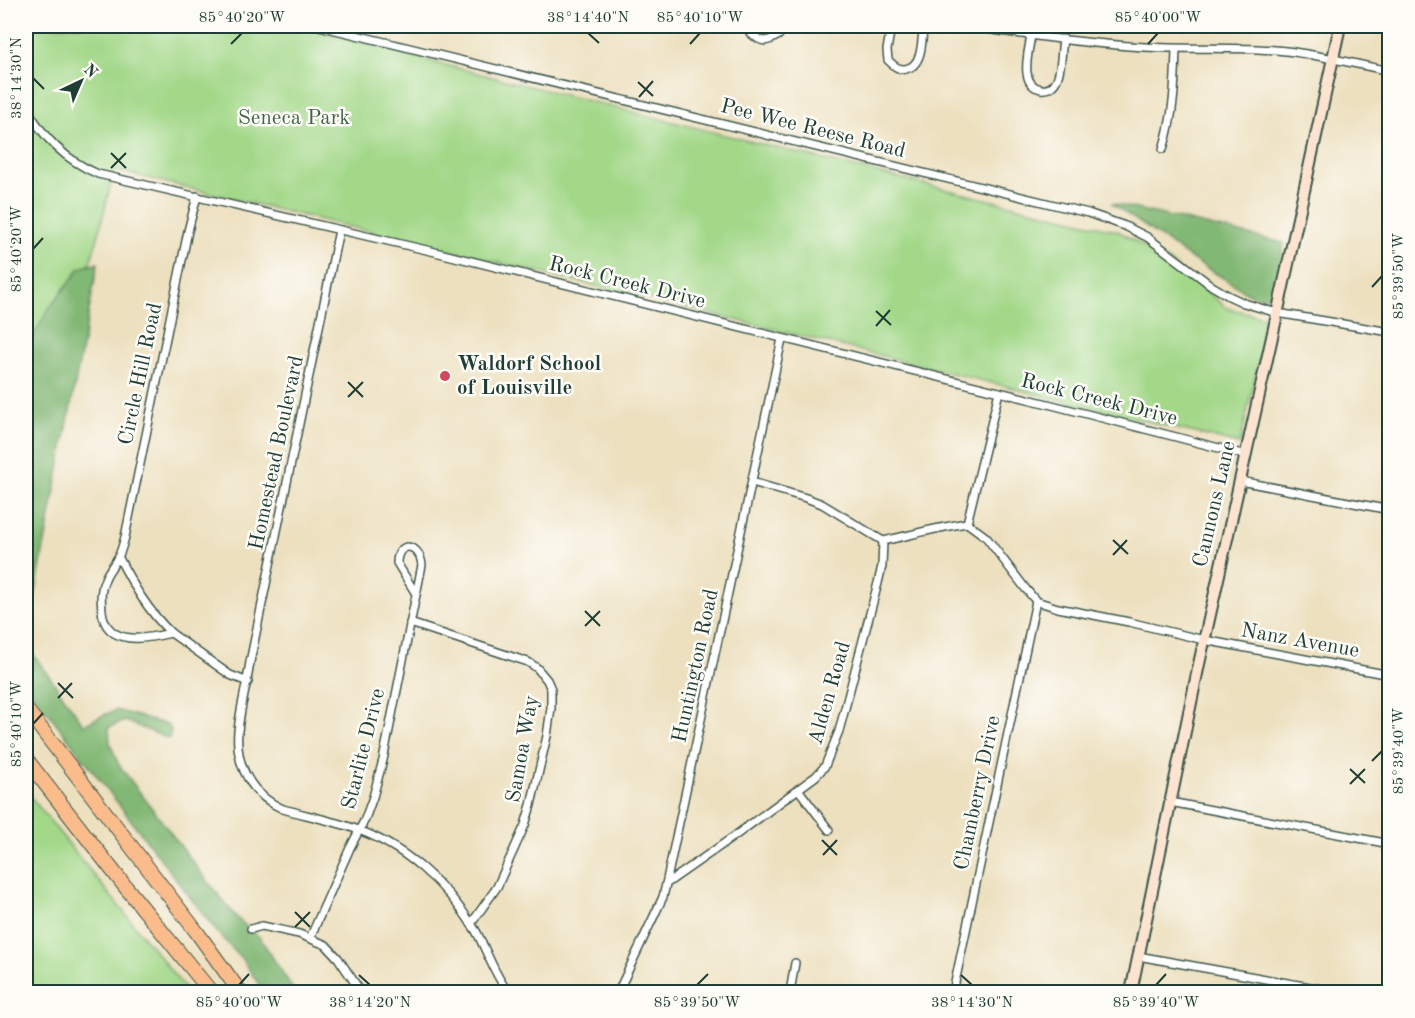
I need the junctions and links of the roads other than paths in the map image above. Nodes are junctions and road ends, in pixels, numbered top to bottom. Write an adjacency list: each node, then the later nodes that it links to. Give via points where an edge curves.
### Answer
1 (319, 26): 17 (street, Pee Wee Reese Road, via 1088,213 1147,237 1229,296)
2 (748, 26): 3 (street, via 758,40 769,41 779,35)
3 (782, 26)
4 (891, 26): 5 (street, via 888,60 904,69 918,60)
5 (923, 26)
6 (964, 26): 8 (street)
7 (1340, 26): 11 (main road, Cannons Lane)
8 (1031, 35): 9 (street); 9 (street, via 1026,71 1031,84 1039,88 1047,89 1057,79)
9 (1063, 39): 10 (street)
10 (1176, 49): 11 (street, via 1275,51); 14 (street, via 1173,112)
11 (1332, 59): 12 (street); 17 (main road, Cannons Lane)
12 (1389, 71)
13 (26, 106): 15 (street, Rock Creek Drive, via 47,138 80,166 98,174)
14 (1163, 149)
15 (197, 196): 16 (street, Rock Creek Drive); 27 (street, Circle Hill Road)
16 (339, 230): 19 (street, Rock Creek Drive); 34 (street, Homestead Boulevard)
17 (1277, 313): 18 (street, Pee Wee Reese Road); 21 (main road, Cannons Lane)
18 (1389, 331)
19 (782, 339): 20 (street, Rock Creek Drive); 23 (street, Huntington Road)
20 (999, 392): 21 (street, Rock Creek Drive); 25 (street)
21 (1246, 455): 22 (main road, Cannons Lane)
22 (1240, 481): 24 (street); 32 (main road, Cannons Lane)
23 (752, 482): 26 (street, via 822,504); 42 (street, Huntington Road)
24 (1389, 510)
25 (967, 523): 26 (street); 29 (street, via 986,537)
26 (883, 541): 37 (street, Alden Road, via 882,566 839,731 825,766)
27 (119, 558): 31 (street, via 147,606); 31 (street, Circle Hill Road, via 111,567 100,595 109,628 123,638)
28 (416, 594): 28 (street, Starlite Drive, via 421,556 414,548 406,547 397,563); 30 (street, Starlite Drive)
29 (1036, 601): 32 (street, Nanz Avenue); 54 (street, Chamberry Drive)
30 (410, 623): 40 (street, Starlite Drive, via 378,780); 43 (street, Samoa Way, via 528,662 551,689 547,736 525,825 497,887)
31 (171, 633): 34 (street, via 230,675)
32 (1204, 640): 33 (street, Nanz Avenue); 38 (main road, Cannons Lane)
33 (1389, 675)
34 (248, 682): 40 (street, via 237,733 243,770 253,787 283,809)
35 (26, 710): 49 (highway)
36 (26, 759): 48 (highway)
37 (798, 789): 39 (street); 42 (street, Alden Road)
38 (1170, 802): 41 (street); 46 (main road, Cannons Lane)
39 (829, 830)
40 (359, 831): 43 (street, via 423,868); 45 (street, Starlite Drive)
41 (1389, 844)
42 (666, 884): 52 (street, Huntington Road)
43 (471, 924): 51 (street)
44 (252, 929): 45 (street, via 262,926)
45 (310, 938): 50 (street, via 330,949)
46 (1138, 956): 55 (main road, Cannons Lane); 56 (street)
47 (795, 963): 53 (street)
48 (211, 993)
49 (240, 993)
50 (361, 993)
51 (508, 993)
52 (618, 993)
53 (790, 993)
54 (953, 993)
55 (1131, 993)
56 (1338, 993)

